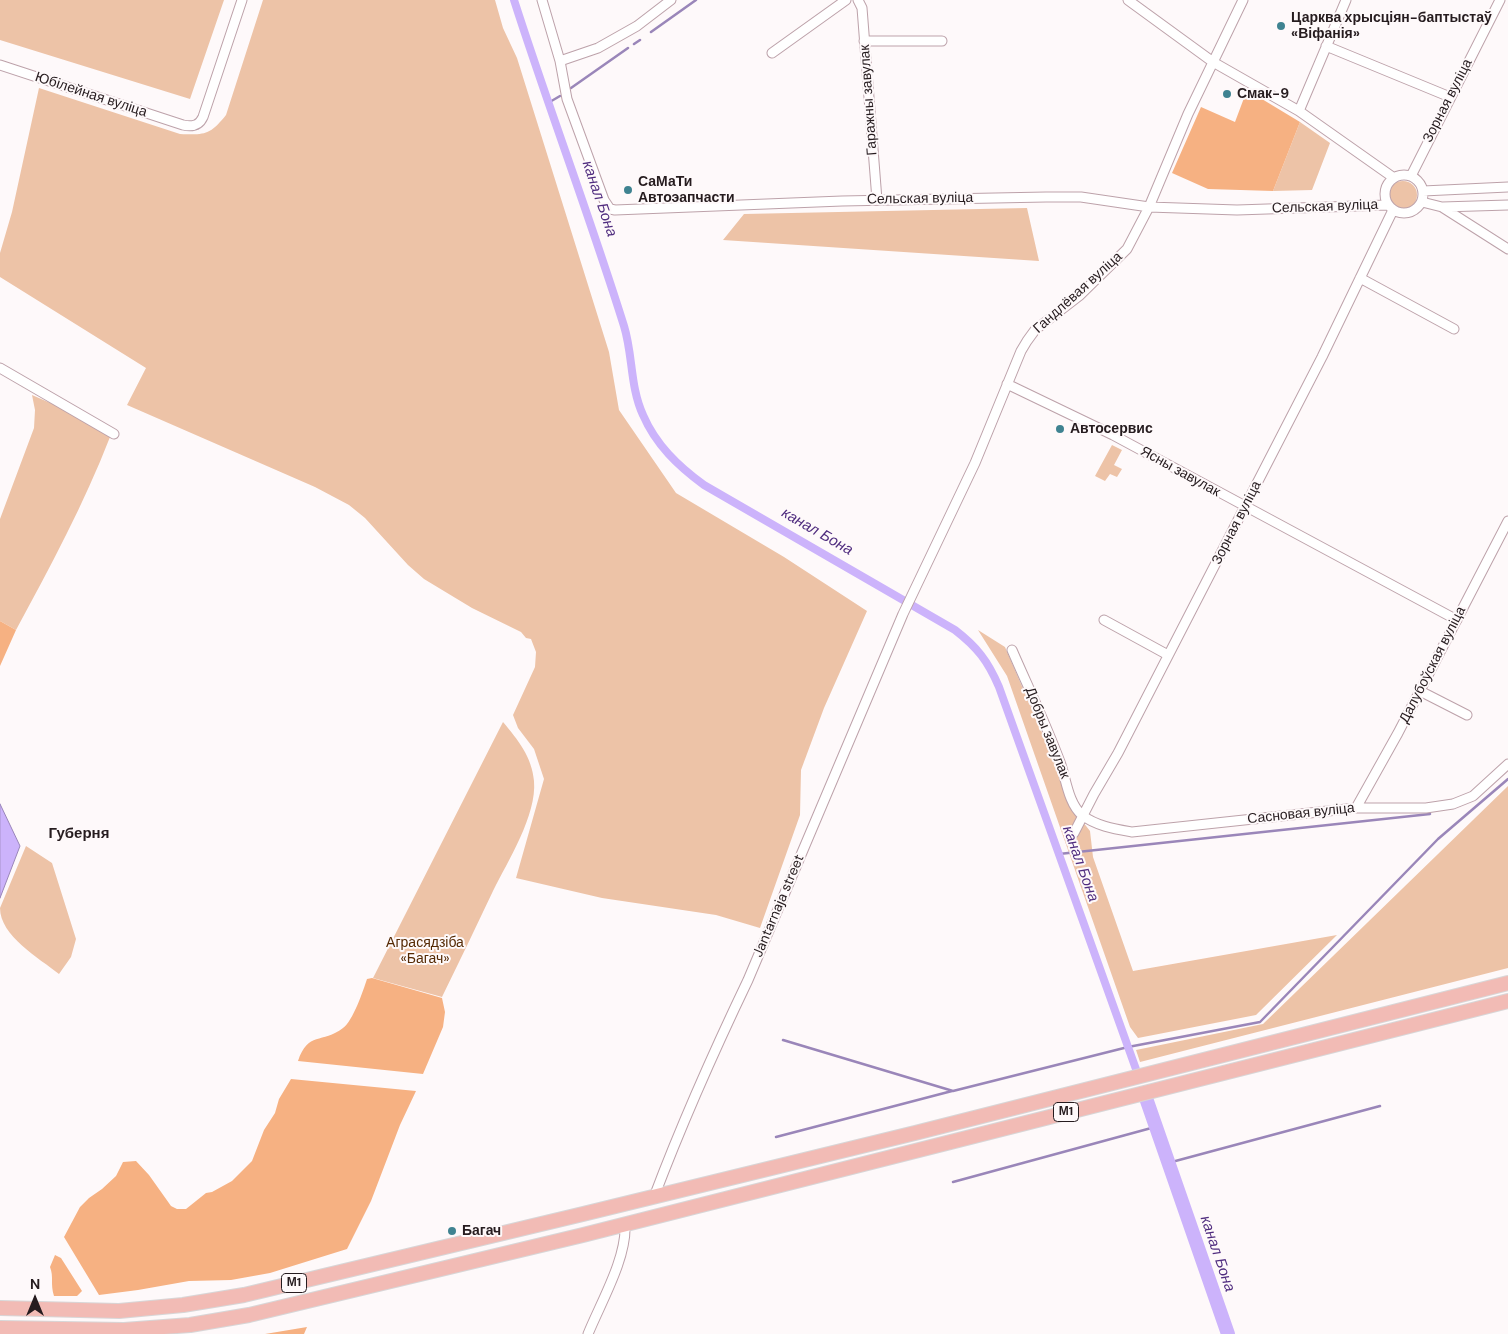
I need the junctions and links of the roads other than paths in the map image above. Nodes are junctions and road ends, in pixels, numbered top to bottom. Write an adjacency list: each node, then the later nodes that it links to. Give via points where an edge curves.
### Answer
1 (242, 0): 16 (street, Юбілейная вуліца, via 201,120 194,126)
2 (542, 0): 14 (street)
3 (672, 0): 14 (street, via 637,26 598,48)
4 (846, 0): 13 (street)
5 (858, 0): 10 (street, Гаражны завулак, via 862,8)
6 (1128, 0): 15 (street)
7 (1243, 0): 15 (street, Гандлёвая вуліца)
8 (1346, 0): 12 (street)
9 (1500, 0): 17 (street, Зорная вуліца)
10 (864, 41): 11 (street); 23 (street, Гаражны завулак)
11 (942, 41)
12 (1326, 46): 17 (street); 18 (street)
13 (772, 53)
14 (560, 62): 23 (street, Сельская вуліца, via 567,99 610,209)
15 (1213, 62): 18 (street); 26 (street, Гандлёвая вуліца)
16 (0, 65)
17 (1450, 97): 19 (street, Зорная вуліца)
18 (1299, 111): 20 (street)
19 (1411, 176): 20 (street); 22 (street)
20 (1394, 178): 28 (street, Зорная вуліца, via 1385,190 1384,198)
21 (1508, 187): 22 (street)
22 (1423, 191): 24 (street)
23 (877, 200): 26 (street, Сельская вуліца, via 1081,197)
24 (1422, 202): 27 (street); 28 (street, via 1407,214)
25 (1508, 205): 27 (street)
26 (1149, 207): 28 (street, Сельская вуліца, via 1237,210); 33 (street, Гандлёвая вуліца, via 1127,250 1079,296 1035,330)
27 (1442, 207): 29 (street)
28 (1390, 208): 30 (street, Зорная вуліца)
29 (1508, 249)
30 (1360, 278): 31 (street); 35 (street, Зорная вуліца)
31 (1454, 329)
32 (0, 368): 34 (street)
33 (1007, 384): 35 (street, Ясны завулак, via 1113,435); 37 (street, Гандлёвая вуліца, via 975,463)
34 (114, 434)
35 (1244, 507): 39 (street, Ясны завулак); 41 (street, Зорная вуліца)
36 (1508, 521): 39 (street, Далубоўская вуліца)
37 (903, 614): 50 (street, Jantarnaja street)
38 (1104, 620): 41 (street)
39 (1457, 620): 42 (street, Далубоўская вуліца)
40 (1012, 650): 46 (street, Добры завулак, via 1070,794)
41 (1168, 655): 46 (street, Зорная вуліца)
42 (1420, 691): 43 (street); 45 (street, Далубоўская вуліца)
43 (1467, 715)
44 (1508, 764): 45 (street, Сасновая вуліца, via 1473,796 1452,804 1426,808)
45 (1356, 808): 46 (street, Сасновая вуліца, via 1132,832 1107,827)
46 (1083, 815): 47 (street, Зорная вуліца)
47 (1074, 833)
48 (1508, 983): 50 (highway, М1)
49 (1508, 1001): 51 (highway, М1)
50 (654, 1196): 52 (highway, М1, via 244,1295 183,1305 119,1310)
51 (625, 1224): 53 (highway, М1, via 249,1315 190,1325 124,1330); 54 (street, via 619,1262)
52 (0, 1308)
53 (0, 1328)
54 (588, 1334)

